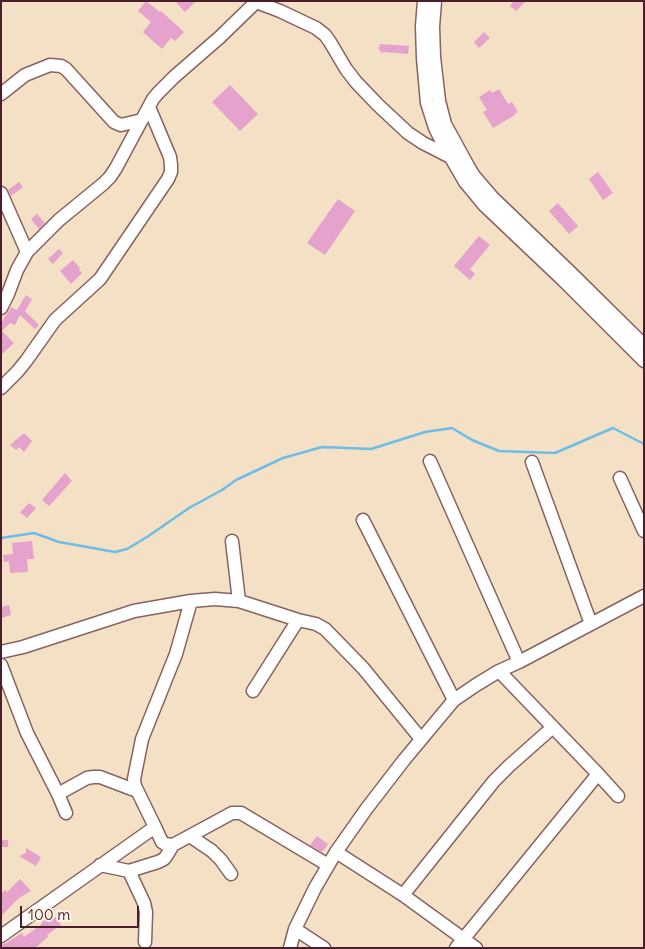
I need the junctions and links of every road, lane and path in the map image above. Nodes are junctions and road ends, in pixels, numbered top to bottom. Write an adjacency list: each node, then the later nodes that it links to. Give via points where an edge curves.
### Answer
1 (424, 1): 7 (street, via 422,26 427,103 435,128)
2 (435, 1): 8 (street, via 433,27 438,101)
3 (256, 2): 5 (street, via 168,83); 7 (street, via 320,31 356,82 378,105 408,133)
4 (1, 94): 6 (street, via 25,75 50,65 61,66 114,122 122,125)
5 (150, 107): 6 (street); 14 (street, via 170,157 168,179 100,279 56,320)
6 (142, 120): 10 (street, via 110,177)
7 (451, 158): 8 (street); 13 (street, via 484,205)
8 (468, 166): 12 (street, via 492,197)
9 (1, 193): 10 (street)
10 (27, 252): 11 (street)
11 (1, 308)
12 (644, 345)
13 (644, 361)
14 (1, 388)
15 (430, 461): 27 (street)
16 (532, 462): 25 (street)
17 (620, 478): 19 (street)
18 (363, 520): 31 (street)
19 (644, 531)
20 (232, 541): 23 (street)
21 (644, 596): 25 (street)
22 (191, 601): 23 (street); 26 (street, via 134,611); 35 (street, via 176,654 142,739 134,779)
23 (239, 601): 24 (street)
24 (298, 620): 30 (street); 33 (street, via 325,629 364,668)
25 (591, 624): 27 (street)
26 (1, 652)
27 (519, 662): 29 (street)
28 (1, 664): 36 (street, via 27,733)
29 (499, 671): 31 (street); 32 (street)
30 (253, 691)
31 (454, 700): 33 (street)
32 (553, 727): 34 (street); 47 (street, via 494,781)
33 (422, 739): 42 (street)
34 (598, 774): 37 (street); 51 (street)
35 (137, 791): 36 (street, via 93,777); 39 (street)
36 (58, 794): 38 (street)
37 (618, 796)
38 (66, 813)
39 (155, 827): 41 (street, via 162,842); 43 (street)
40 (190, 836): 41 (street); 44 (street, via 232,813 240,813); 46 (street, via 212,851)
41 (173, 845): 45 (street, via 164,859)
42 (336, 852): 44 (street); 47 (street)
43 (100, 864): 45 (street); 49 (street)
44 (328, 865): 48 (street)
45 (129, 871): 50 (street, via 144,903)
46 (231, 874)
47 (403, 895): 51 (street)
48 (295, 929): 52 (street); 53 (street)
49 (1, 936)
50 (145, 942)
51 (460, 943): 54 (street)
52 (290, 948)
53 (324, 948)
54 (476, 948)

